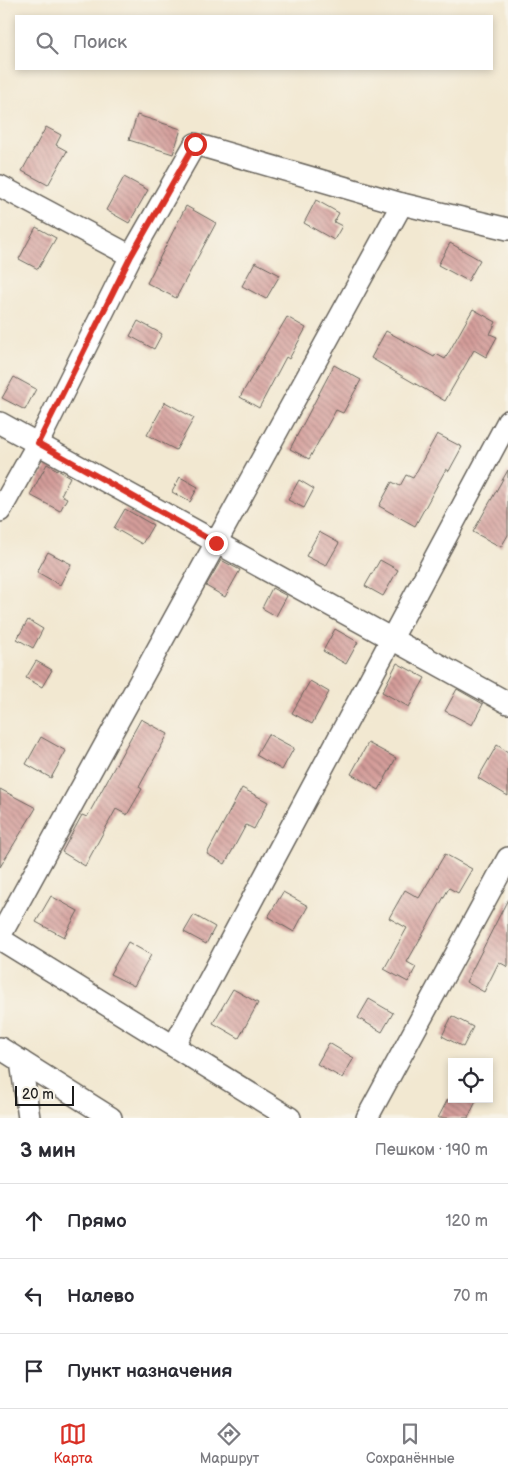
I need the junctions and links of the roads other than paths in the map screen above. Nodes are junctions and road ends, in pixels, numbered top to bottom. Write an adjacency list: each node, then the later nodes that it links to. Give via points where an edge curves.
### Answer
1 (0, 186): 4 (street)
2 (402, 204): 3 (street); 4 (street, via 195,144); 9 (street)
3 (508, 229)
4 (131, 256): 7 (street)
5 (508, 421): 10 (street)
6 (0, 423): 7 (street)
7 (38, 443): 8 (street); 9 (street)
8 (0, 511)
9 (216, 543): 10 (street); 13 (street)
10 (392, 639): 11 (street); 14 (street)
11 (508, 703)
12 (508, 858): 20 (street)
13 (0, 938): 14 (street)
14 (174, 1046): 19 (street)
15 (0, 1048): 16 (street)
16 (21, 1061): 17 (street); 18 (street)
17 (29, 1118)
18 (111, 1118)
19 (290, 1118)
20 (367, 1118)

